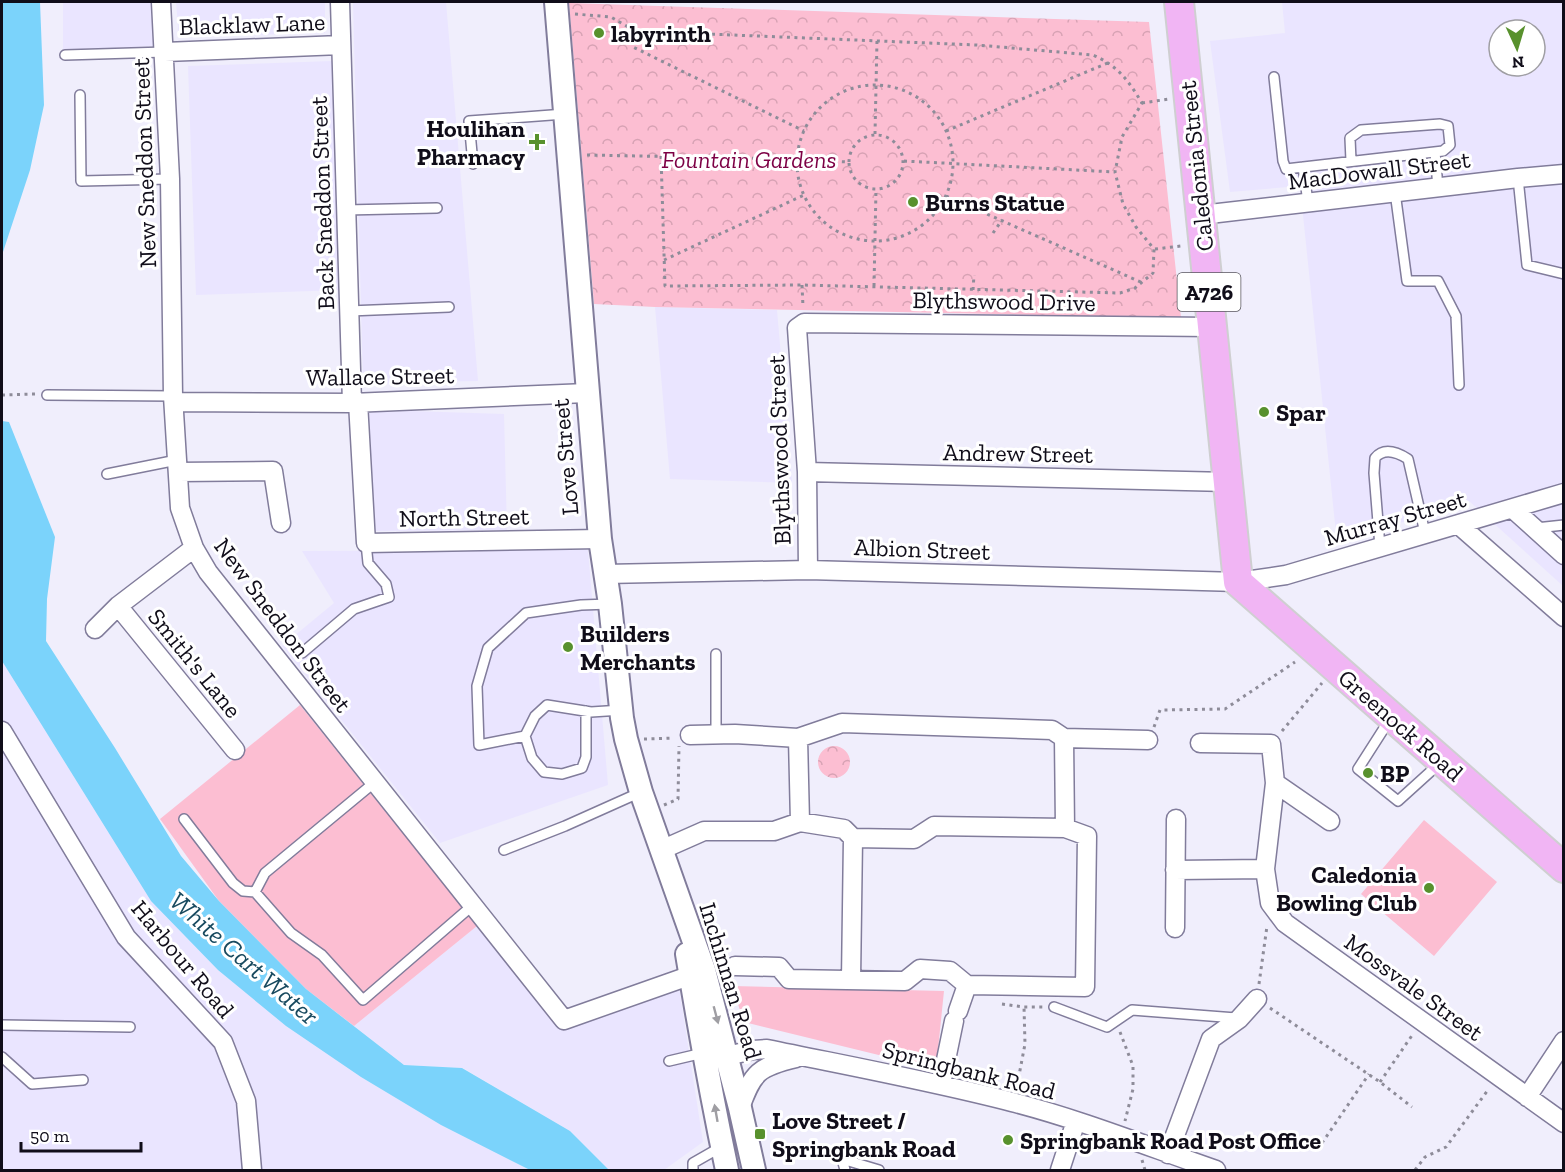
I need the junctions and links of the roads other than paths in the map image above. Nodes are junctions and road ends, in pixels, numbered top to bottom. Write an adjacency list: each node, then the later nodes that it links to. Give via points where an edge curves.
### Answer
1 (161, 2): 6 (street, New Sneddon Street)
2 (340, 2): 5 (street, Back Sneddon Street)
3 (1179, 2): 23 (main road, Caledonia Street / A726)
4 (556, 7): 10 (street, Love Street)
5 (341, 45): 6 (street, Blacklaw Lane); 22 (street, Back Sneddon Street)
6 (165, 52): 7 (lane); 17 (street, New Sneddon Street)
7 (65, 55)
8 (1274, 77): 14 (lane, via 1283,161 1286,169)
9 (80, 95): 17 (lane, via 81,181)
10 (565, 114): 13 (lane, via 469,121); 30 (street, Love Street)
11 (1435, 152): 12 (lane); 12 (lane, via 1450,145 1448,126 1360,130 1350,138); 18 (lane)
12 (1352, 161): 14 (lane)
13 (473, 164)
14 (1304, 167): 20 (lane)
15 (1563, 174): 16 (street, MacDowall Street)
16 (1518, 178): 18 (street, MacDowall Street); 24 (lane, via 1527,265)
17 (170, 179): 32 (street, New Sneddon Street)
18 (1438, 188): 19 (street, MacDowall Street)
19 (1395, 192): 20 (street, MacDowall Street); 29 (lane, via 1407,281 1438,280 1456,316)
20 (1308, 202): 23 (street, MacDowall Street)
21 (437, 208): 22 (lane)
22 (345, 210): 26 (street, Back Sneddon Street)
23 (1201, 215): 28 (main road, Caledonia Street / A726)
24 (1563, 274)
25 (449, 307): 26 (lane)
26 (349, 311): 33 (street, Back Sneddon Street)
27 (801, 325): 28 (street, Blythswood Drive); 35 (street, Blythswood Street)
28 (1212, 327): 37 (main road, Caledonia Street / A726)
29 (1459, 386)
30 (587, 393): 33 (street, Wallace Street); 45 (street, Love Street)
31 (47, 395): 32 (lane)
32 (173, 399): 33 (street, Wallace Street); 34 (street, New Sneddon Street)
33 (355, 403): 46 (street, Back Sneddon Street)
34 (178, 466): 36 (lane); 40 (street, via 273,471); 48 (street, New Sneddon Street, via 180,508)
35 (807, 472): 37 (street, Andrew Street); 50 (street, Blythswood Street)
36 (107, 474)
37 (1228, 482): 52 (main road, Caledonia Street / A726)
38 (1563, 493): 39 (street, Murray Street)
39 (1513, 509): 41 (street, Murray Street); 43 (street)
40 (280, 523)
41 (1459, 525): 44 (street, Murray Street); 55 (street)
42 (1563, 525): 43 (lane)
43 (1534, 528): 49 (street)
44 (1425, 533): 47 (street, Murray Street); 47 (lane, via 1408,459 1395,451 1381,452 1374,458)
45 (600, 539): 46 (street, North Street); 51 (street, Love Street)
46 (366, 543): 57 (lane, via 368,563 387,584 389,597 354,609)
47 (1380, 547): 52 (street, Murray Street, via 1286,575)
48 (194, 548): 54 (street, Smith's Lane); 72 (street, New Sneddon Street, via 208,572)
49 (1563, 555)
50 (808, 570): 51 (street, Albion Street); 52 (street, Albion Street)
51 (605, 574): 53 (street, Love Street)
52 (1238, 582): 61 (main road, Greenock Road)
53 (610, 604): 59 (street, Love Street); 65 (lane, via 526,613 488,648 477,686 479,745)
54 (118, 606): 56 (street, Smith's Lane); 70 (street, Smith's Lane)
55 (1563, 617)
56 (95, 629)
57 (302, 653)
58 (717, 654): 64 (lane)
59 (622, 710): 60 (lane); 74 (street, Love Street)
60 (586, 711): 65 (lane, via 547,705); 65 (lane, via 586,757 582,768 562,774 544,772 532,758)
61 (1392, 716): 71 (main road, Greenock Road); 71 (lane, via 1358,769 1398,801)
62 (2, 731): 112 (street, Harbour Road, via 126,937 223,1042 246,1101)
63 (690, 735): 64 (street)
64 (716, 735): 66 (street)
65 (525, 736)
66 (798, 738): 67 (street, via 842,723 1052,730); 78 (street)
67 (1064, 738): 68 (street); 79 (street)
68 (1148, 740)
69 (1200, 744): 73 (street, via 1271,744)
70 (235, 750)
71 (1442, 762): 83 (main road, Greenock Road)
72 (375, 782): 86 (lane, via 265,873); 88 (street, New Sneddon Street)
73 (1275, 783): 77 (street); 84 (street)
74 (644, 801): 81 (lane); 82 (street, Love Street)
75 (184, 819): 86 (lane, via 233,883 243,891)
76 (1176, 819): 85 (street)
77 (1330, 821)
78 (800, 822): 80 (street, via 844,829); 82 (street, via 774,831 704,831)
79 (1065, 828): 80 (street, via 934,826 914,839); 93 (street, via 1087,836 1085,987)
80 (853, 838): 92 (street)
81 (504, 850)
82 (661, 850): 87 (street, Love Street)
83 (1563, 868)
84 (1265, 869): 85 (street); 106 (street, Mossvale Street, via 1270,903 1285,923)
85 (1175, 870): 89 (street)
86 (255, 892): 88 (lane, via 291,933 322,955 363,1000)
87 (678, 899): 91 (street, Inchinnan Road)
88 (473, 905): 91 (street, New Sneddon Street, via 564,1020)
89 (1175, 928)
90 (735, 966): 92 (street, via 779,967 789,979)
91 (697, 972): 101 (street, Inchinnan Road)
92 (851, 980): 93 (street, via 905,981 920,969 950,970)
93 (967, 985): 105 (street)
94 (1257, 999): 96 (street)
95 (1054, 1007): 96 (lane, via 1107,1028 1132,1010)
96 (1239, 1018): 111 (street, via 1211,1040)
97 (2, 1025): 98 (lane)
98 (130, 1026)
99 (1563, 1041): 106 (street)
100 (2, 1057): 104 (lane, via 32,1084)
101 (712, 1057): 102 (street, Springbank Road, via 767,1049); 103 (lane); 107 (street, Inchinnan Road); 110 (street, Inchinnan Road, one-way to 101)
102 (803, 1057): 105 (street, Springbank Road); 107 (street, via 763,1068 753,1078)
103 (669, 1061)
104 (83, 1080)
105 (941, 1084): 108 (street, Springbank Road)
106 (1527, 1097): 109 (street, Mossvale Street)
107 (740, 1108): 115 (street, Inchinnan Road)
108 (1076, 1121): 111 (street, Springbank Road); 118 (street)
109 (1563, 1123)
110 (722, 1146): 113 (lane, via 693,1163); 114 (street, Inchinnan Road)
111 (1168, 1154): 119 (street, Springbank Road)
112 (252, 1170)
113 (693, 1170)
114 (727, 1170)
115 (754, 1170)
116 (845, 1170): 117 (lane, via 842,1159)
117 (879, 1170)
118 (1060, 1170)
119 (1216, 1170)

